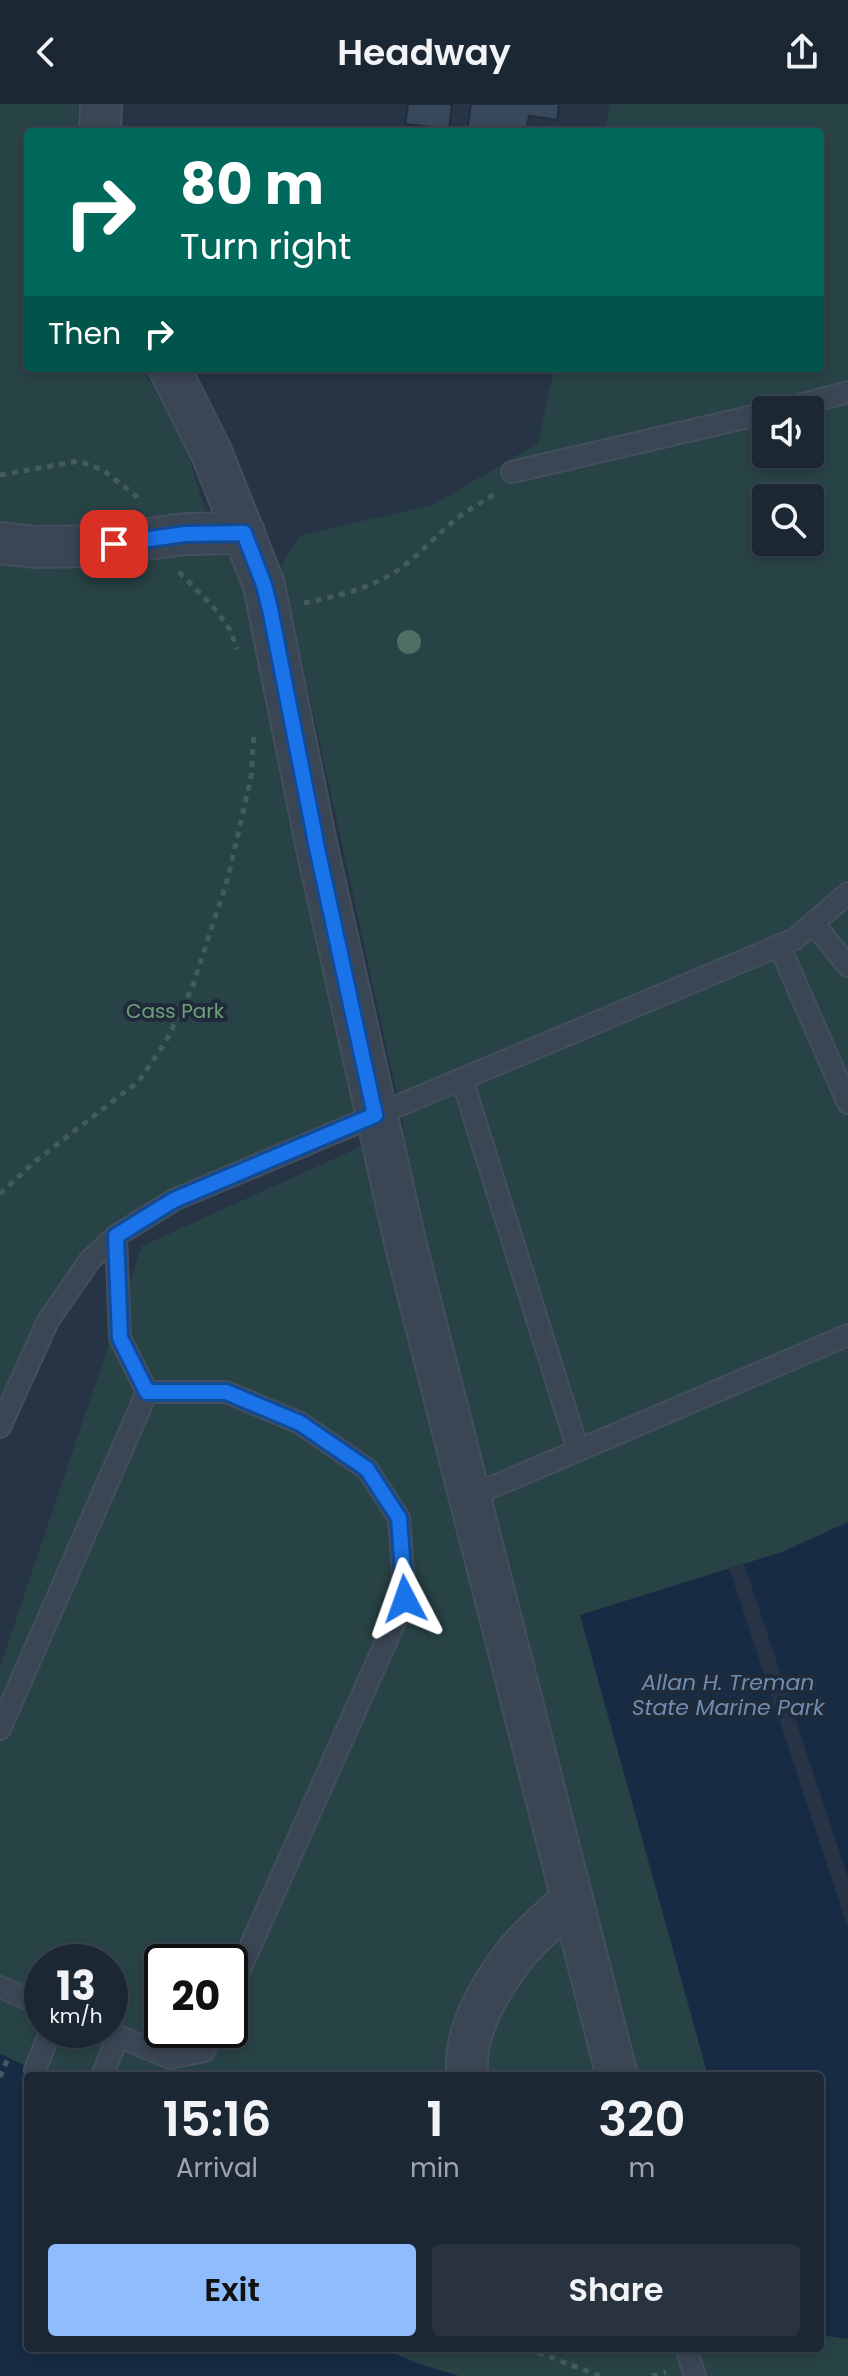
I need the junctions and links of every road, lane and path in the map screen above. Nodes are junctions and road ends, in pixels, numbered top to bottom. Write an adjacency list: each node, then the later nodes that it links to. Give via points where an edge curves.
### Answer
1 (101, 104): 2 (street)
2 (100, 128)
3 (171, 372): 9 (street)
4 (848, 392): 5 (lane)
5 (824, 398)
6 (752, 416): 7 (lane)
7 (512, 472): 12 (path, via 502,489 454,521 396,572 336,596)
8 (0, 475): 10 (path, via 79,461 103,470 136,496)
9 (244, 533): 10 (street); 21 (street, via 272,618)
10 (158, 539): 11 (street, via 92,546); 13 (path, via 185,579 217,611)
11 (0, 543)
12 (290, 605)
13 (239, 654)
14 (256, 720): 22 (path, via 251,777 228,878 192,988 166,1041 139,1081)
15 (848, 893): 16 (lane)
16 (813, 923): 17 (lane); 18 (lane)
17 (779, 945): 19 (lane); 20 (lane)
18 (848, 966)
19 (462, 1079): 21 (lane); 27 (lane)
20 (848, 1103)
21 (375, 1115): 23 (lane, via 174,1200); 28 (street)
22 (0, 1194)
23 (116, 1236): 25 (lane, via 120,1338); 26 (lane, via 90,1260 48,1321)
24 (848, 1335): 27 (lane)
25 (147, 1392): 29 (lane); 31 (lane, via 226,1392 300,1423 367,1469 399,1518 405,1599)
26 (0, 1427)
27 (578, 1450): 28 (lane)
28 (469, 1497): 30 (street)
29 (0, 1729)
30 (572, 1899): 40 (street, via 514,1956 476,2017 465,2060); 41 (street)
31 (248, 1952)
32 (0, 1987): 33 (lane)
33 (24, 1997)
34 (44, 2048): 38 (lane)
35 (108, 2048): 39 (lane)
36 (146, 2048): 37 (lane, via 170,2058)
37 (205, 2048)
38 (35, 2070)
39 (103, 2072)
40 (467, 2072)
41 (616, 2072)
42 (537, 2352): 44 (path)
43 (687, 2352): 45 (lane)
44 (600, 2376)
45 (695, 2376)

